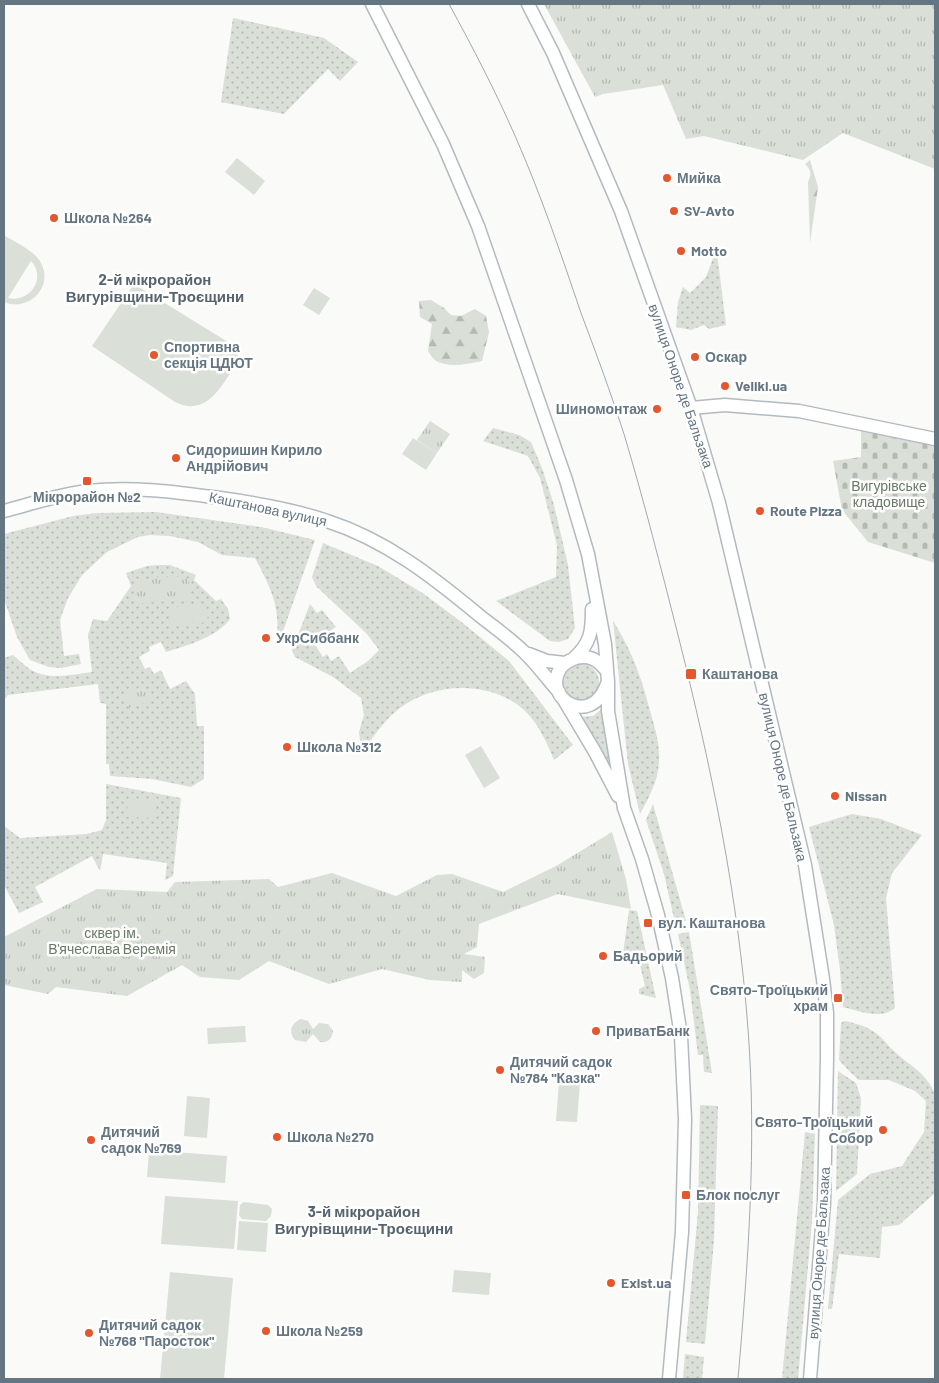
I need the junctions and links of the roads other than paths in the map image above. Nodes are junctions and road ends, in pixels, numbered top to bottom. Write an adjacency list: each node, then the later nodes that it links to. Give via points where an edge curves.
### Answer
1 (372, 4): 6 (street, via 451,161 478,226 566,480 588,554)
2 (528, 4): 3 (street, вулиця Оноре де Бальзака, via 553,53 621,211)
3 (691, 408): 4 (street, via 725,405 799,411); 13 (street, вулиця Оноре де Бальзака, via 719,503 805,866 823,979 827,1013 824,1203)
4 (935, 439)
5 (4, 511): 7 (street, Каштанова вулиця, via 86,491 118,489 193,494 299,513 342,526 395,552 441,584)
6 (592, 584): 8 (street, via 592,629 587,644); 9 (street, via 605,644)
7 (524, 652): 8 (street, Каштанова вулиця, via 547,661); 10 (street, Каштанова вулиця)
8 (570, 661): 9 (street, via 589,656 601,664); 10 (street, via 557,676)
9 (607, 676): 10 (street, via 602,695 590,706 579,706); 11 (street, via 608,711)
10 (561, 696): 11 (street)
11 (624, 808): 12 (street, via 658,915 681,1036 685,1119 682,1232)
12 (669, 1379)
13 (810, 1379)

